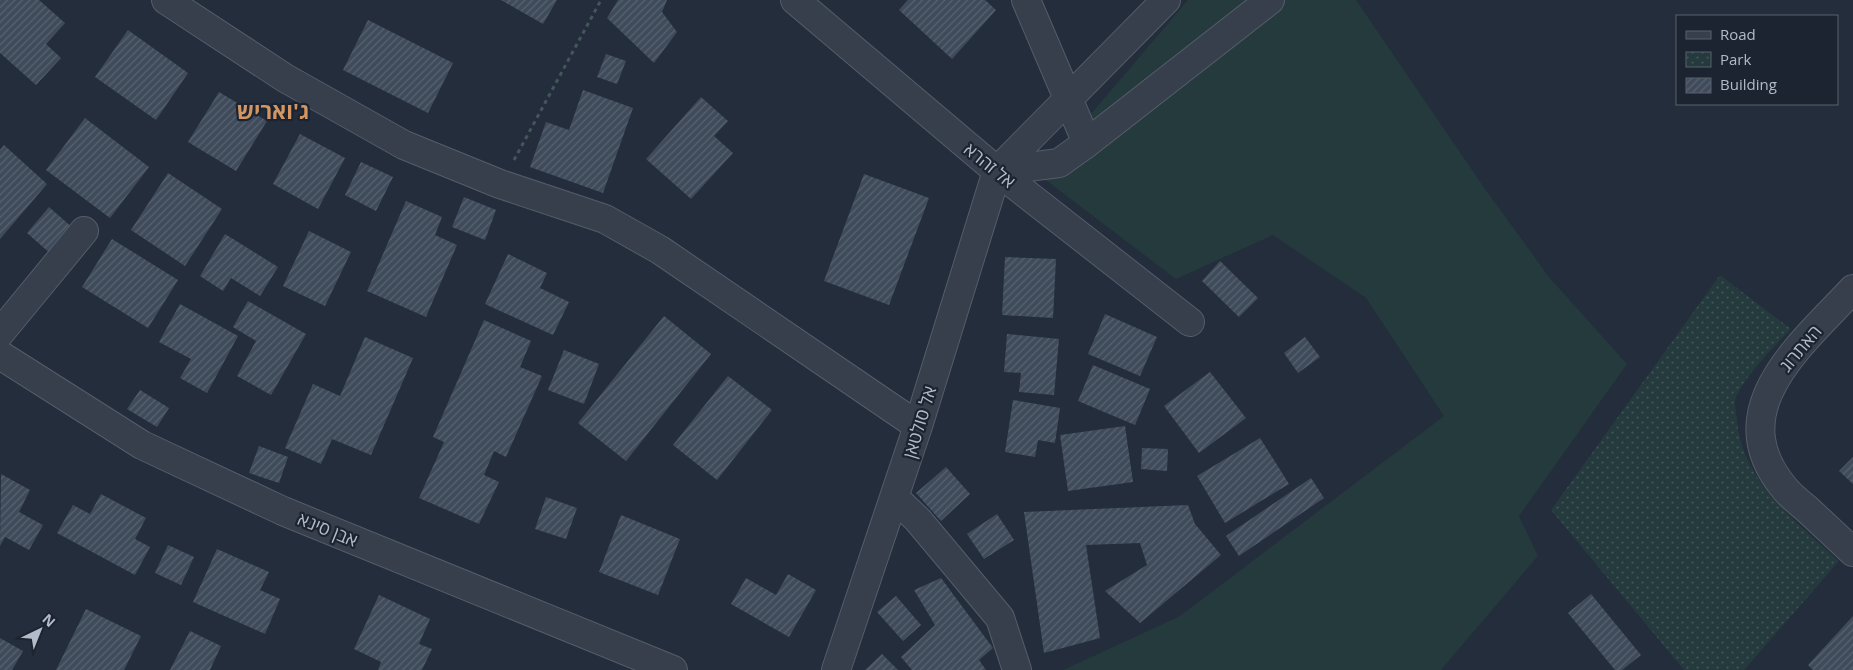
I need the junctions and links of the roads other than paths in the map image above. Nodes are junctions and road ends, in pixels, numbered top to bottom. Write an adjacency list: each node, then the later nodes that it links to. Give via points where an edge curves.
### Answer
1 (166, 0): 14 (street, via 285,78 404,145 500,184 605,219 660,250)
2 (795, 0): 8 (street, אל זהרא)
3 (1026, 0): 6 (street)
4 (1166, 0): 6 (street)
5 (1270, 0): 7 (street)
6 (1069, 99): 7 (street); 8 (street)
7 (1088, 142): 8 (street, via 1059,162)
8 (997, 171): 11 (street, אל זהרא); 14 (street, אל סולטאן)
9 (84, 231): 12 (street)
10 (1853, 289): 16 (street, האתרוג, via 1780,371 1770,387 1761,415 1760,437 1765,455 1786,490)
11 (1190, 322)
12 (0, 333)
13 (0, 355): 17 (street, אבן סינא, via 142,445 212,478 282,510)
14 (918, 426): 15 (street, אל סולטאן)
15 (895, 498): 18 (street, אל סולטאן); 19 (street, via 918,520 1000,618)
16 (1853, 552)
17 (673, 670)
18 (836, 670)
19 (1017, 670)

